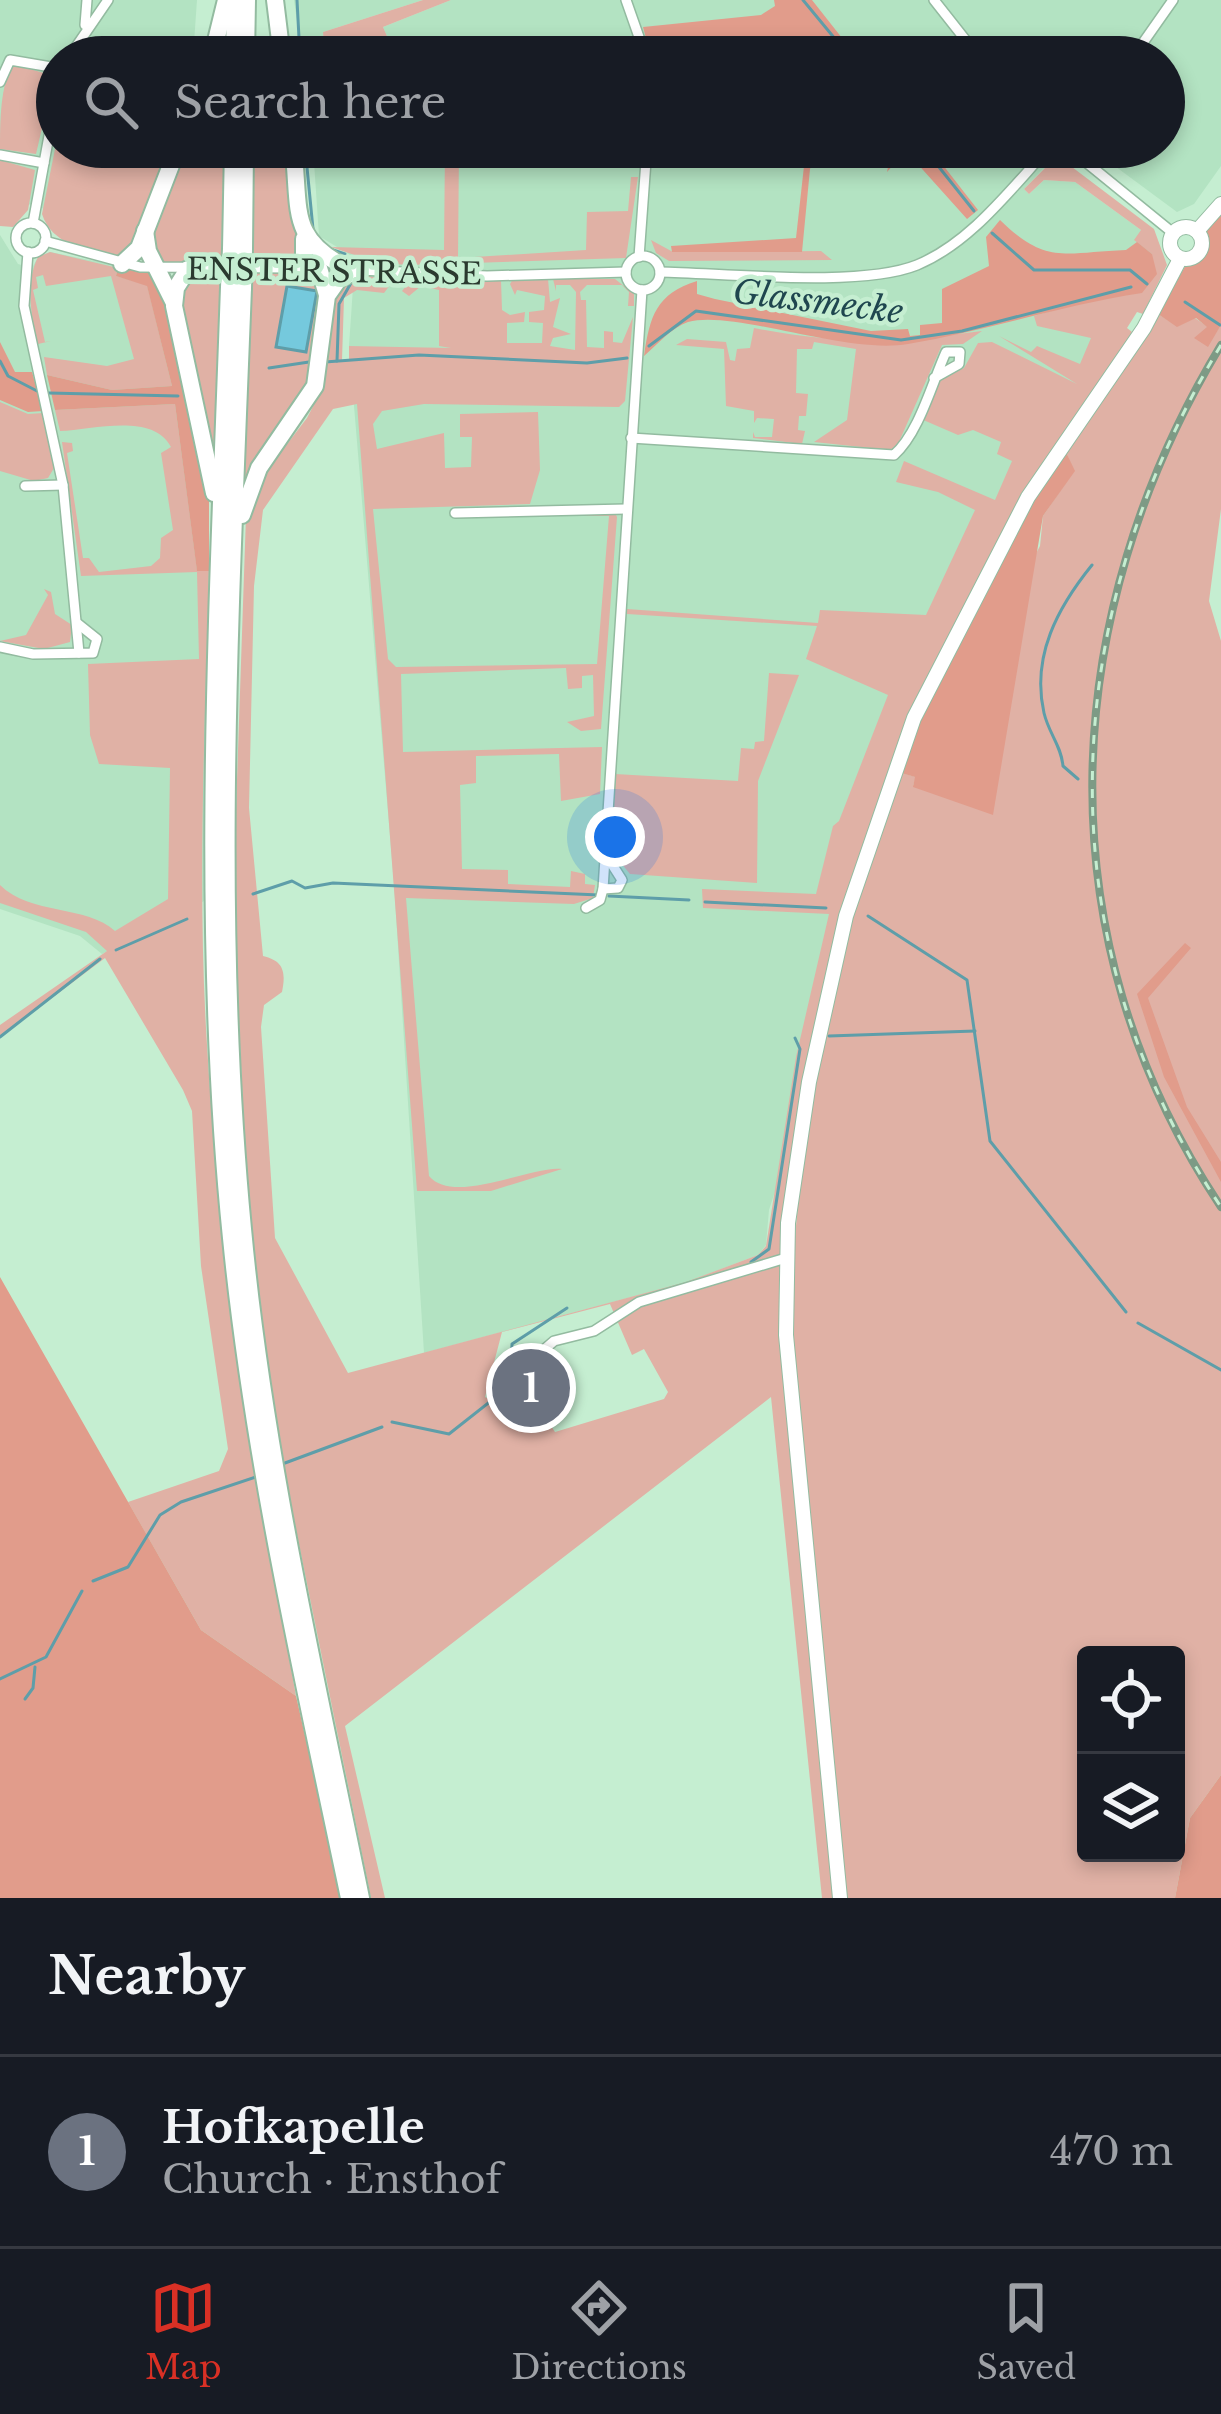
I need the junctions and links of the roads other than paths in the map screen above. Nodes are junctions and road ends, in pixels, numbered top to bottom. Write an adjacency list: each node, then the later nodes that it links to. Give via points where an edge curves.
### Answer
1 (87, 0): 10 (street)
2 (108, 0): 10 (street)
3 (226, 0): 12 (highway)
4 (235, 0): 13 (highway)
5 (247, 0): 14 (highway)
6 (275, 0): 15 (highway)
7 (626, 0): 16 (street)
8 (934, 0): 17 (street)
9 (1173, 0): 18 (street)
10 (84, 31): 11 (street)
11 (81, 36)
12 (217, 36)
13 (234, 36)
14 (246, 36)
15 (279, 36)
16 (639, 36)
17 (962, 36)
18 (1148, 36)
19 (36, 64): 20 (street, via 10,60)
20 (0, 82)
21 (0, 155): 22 (street)
22 (36, 162)
23 (43, 168): 32 (street)
24 (170, 168): 34 (highway)
25 (233, 168): 40 (highway)
26 (243, 168): 40 (highway)
27 (296, 168): 38 (highway)
28 (645, 168): 42 (street)
29 (1029, 168): 51 (street, via 979,223 914,266 869,274)
30 (1096, 168): 37 (street)
31 (1221, 204): 35 (main road)
32 (33, 223): 36 (street); 39 (street)
33 (4, 229): 36 (street)
34 (146, 230): 44 (highway); 45 (highway)
35 (1197, 231): 37 (main road); 43 (main road, via 1200,253)
36 (16, 233): 41 (street)
37 (1173, 233): 43 (main road)
38 (304, 239): 46 (highway); 49 (highway)
39 (45, 241): 41 (street); 44 (street, ENSTER STRASSE)
40 (237, 249): 61 (highway, bridge)
41 (28, 252): 57 (street, via 23,307)
42 (639, 256): 50 (street); 51 (street)
43 (1180, 259): 69 (main road, via 1144,328 1028,497 908,735 863,856 830,980 796,1153)
44 (122, 264): 45 (street, ENSTER STRASSE)
45 (158, 268): 48 (street, ENSTER STRASSE); 54 (highway)
46 (295, 268): 47 (street, ENSTER STRASSE); 48 (street, ENSTER STRASSE)
47 (319, 268): 49 (street, ENSTER STRASSE); 53 (highway)
48 (188, 269): 54 (highway)
49 (354, 270): 50 (street, ENSTER STRASSE); 53 (highway)
50 (626, 272): 52 (street)
51 (660, 272): 52 (street)
52 (642, 290): 56 (street)
53 (327, 296): 61 (highway, via 307,405 249,489)
54 (174, 306): 61 (highway, via 212,474)
55 (934, 378): 56 (street, via 894,455)
56 (631, 438): 59 (street)
57 (64, 485): 58 (street); 62 (street)
58 (25, 486)
59 (626, 509): 60 (street); 65 (street)
60 (455, 513)
61 (225, 598): 68 (highway)
62 (77, 623): 64 (street); 64 (street, via 98,643)
63 (0, 646): 64 (street)
64 (79, 653)
65 (604, 850): 66 (street); 66 (street, via 622,880)
66 (602, 889): 67 (street)
67 (586, 908)
68 (220, 961): 71 (highway, via 244,1357); 72 (highway, via 258,1357)
69 (786, 1258): 70 (street, via 639,1302 594,1331 554,1342); 73 (main road, via 788,1365)
70 (516, 1388)
71 (349, 1898)
72 (362, 1898)
73 (840, 1898)

